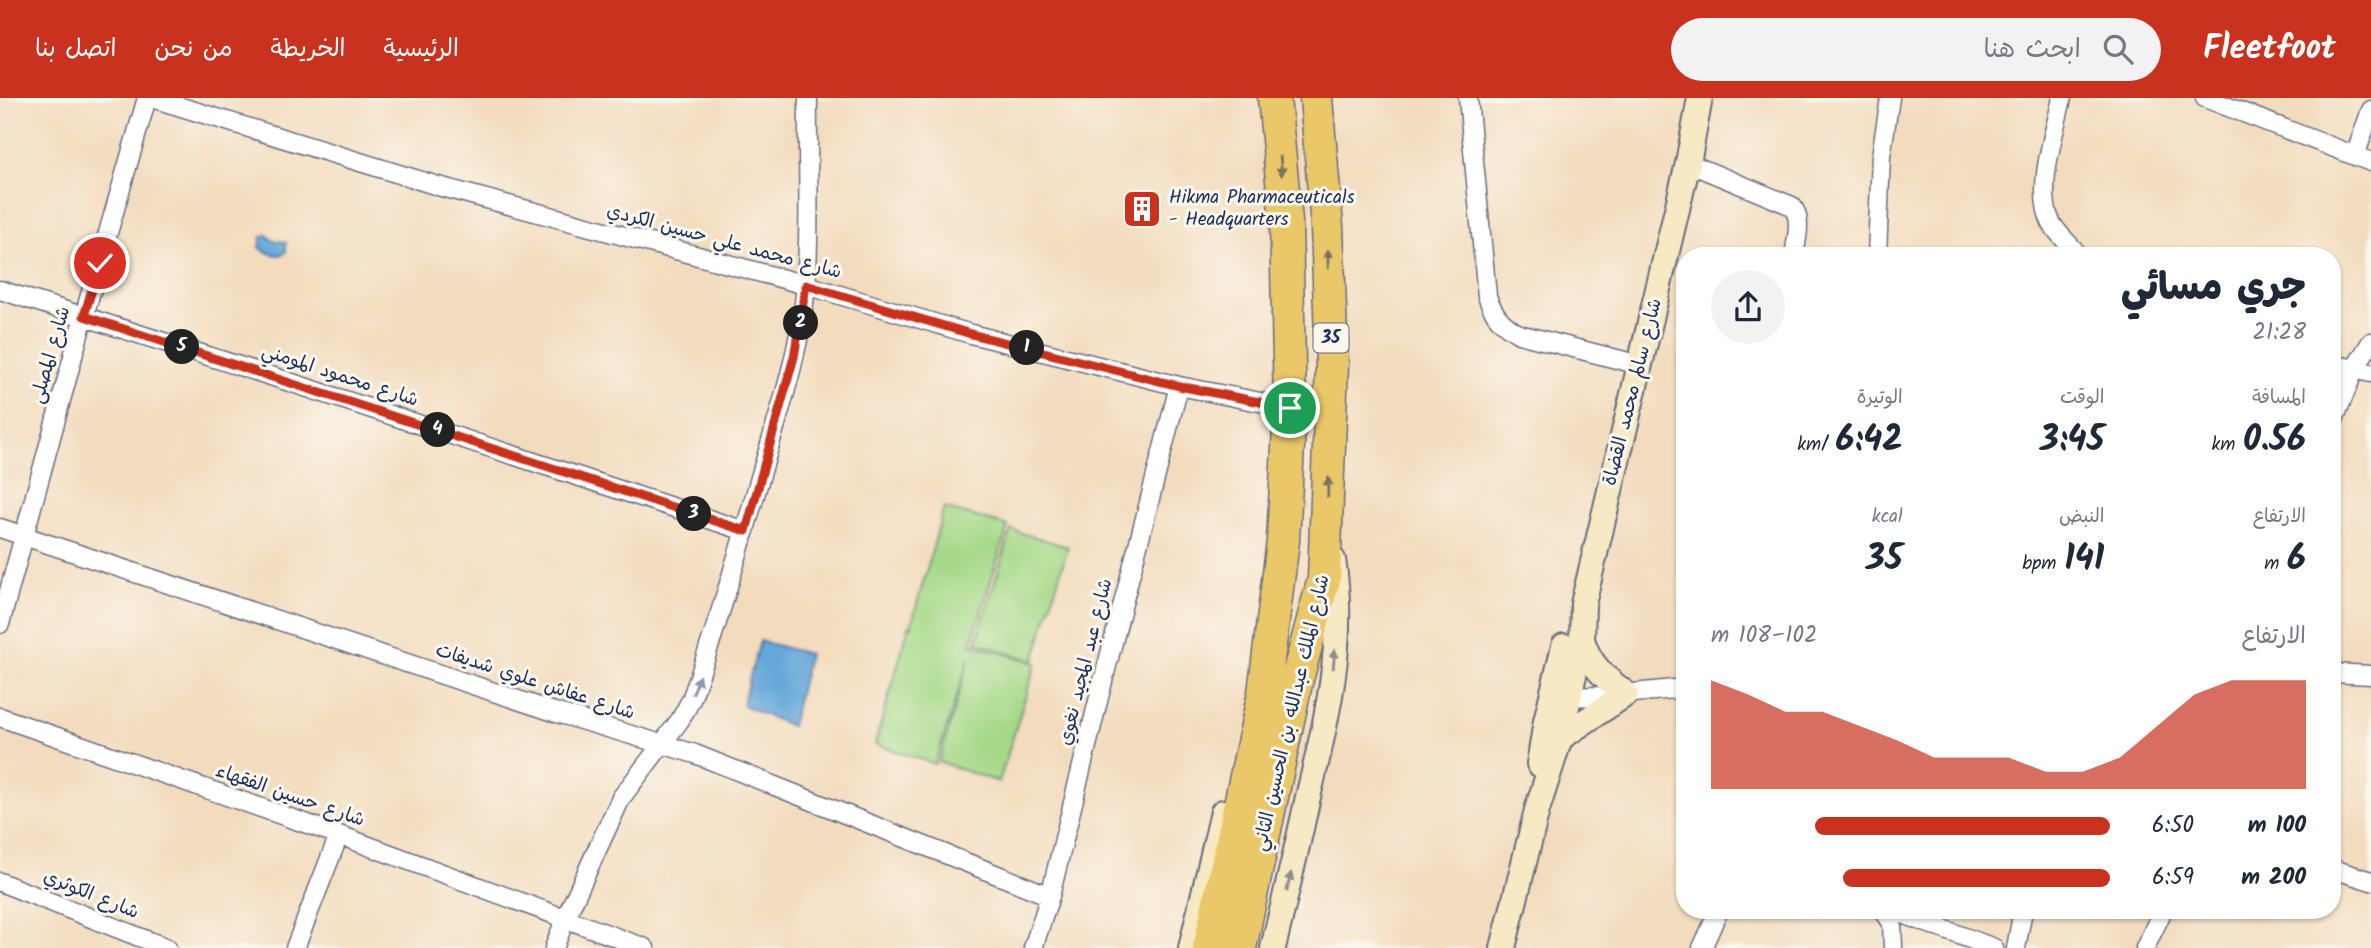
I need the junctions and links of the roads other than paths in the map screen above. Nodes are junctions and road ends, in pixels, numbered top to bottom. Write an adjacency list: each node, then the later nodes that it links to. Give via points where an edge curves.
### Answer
1 (150, 98): 17 (street, شارع محمد علي حسين الكردي, via 438,186); 19 (street, شارع المصلى)
2 (808, 98): 17 (street)
3 (1275, 98): 25 (highway, شارع الملك عبدالله بن الحسين الثاني / 35, one-way to 25, via 1286,221)
4 (1316, 98): 27 (highway, شارع الملك عبدالله بن الحسين الثاني / 35, one-way to 4, via 1332,365)
5 (1468, 98): 21 (street, via 1487,296 1494,313 1504,326 1519,334)
6 (1700, 98): 13 (street, شارع سالم محمد القضاة)
7 (1890, 98): 15 (street, via 1881,156)
8 (2062, 98): 16 (street, via 2046,176 2046,199 2051,222)
9 (2205, 98): 10 (street)
10 (2223, 101): 12 (street)
11 (2371, 110): 12 (street)
12 (2363, 159)
13 (1688, 163): 14 (street, via 1792,206 1798,218); 21 (street, شارع سالم محمد القضاة)
14 (1795, 247)
15 (1877, 247)
16 (2072, 247)
17 (806, 285): 24 (street, شارع محمد علي حسين الكردي, via 971,334); 29 (street, via 794,357)
18 (0, 290): 19 (street, شارع محمود المومني)
19 (84, 316): 29 (street, شارع محمود المومني); 30 (street, شارع المصلى)
20 (2371, 342): 23 (street)
21 (1640, 365): 32 (street, شارع سالم محمد القضاة)
22 (2341, 366): 23 (street)
23 (2363, 371): 26 (street)
24 (1179, 386): 25 (street, شارع محمد علي حسين الكردي); 48 (street, شارع عبد المجيد نغوي)
25 (1290, 408): 31 (highway, شارع الملك عبدالله بن الحسين الثاني / 35)
26 (2341, 408)
27 (1327, 522): 62 (highway, شارع الملك عبدالله بن الحسين الثاني / 35, via 1324,579 1296,683); 63 (street, one-way to 27, via 1326,720 1334,663 1338,605)
28 (0, 528): 30 (street, شارع عفاش علوي شديفات)
29 (746, 531): 42 (street, one-way to 29, via 691,700)
30 (24, 536): 33 (street, شارع المصلى); 42 (street, شارع عفاش علوي شديفات)
31 (1283, 541): 60 (street); 61 (highway, شارع الملك عبدالله بن الحسين الثاني / 35, via 1264,693)
32 (1583, 604): 34 (street, شارع سالم محمد القضاة); 39 (street, شارع سالم محمد القضاة, via 1566,640)
33 (0, 624)
34 (1582, 639): 38 (street, via 1598,672); 39 (street, شارع سالم محمد القضاة)
35 (2341, 673): 36 (street)
36 (2371, 675)
37 (1676, 689): 38 (street)
38 (1626, 694): 39 (street); 41 (street)
39 (1561, 698): 41 (street, شارع سالم محمد القضاة); 43 (street, شارع سالم محمد القضاة, via 1539,767)
40 (0, 717): 44 (street, شارع حسين الفقهاء)
41 (1560, 738): 43 (street, شارع سالم محمد القضاة)
42 (662, 744): 48 (street, شارع عفاش علوي شديفات); 49 (street, via 621,798)
43 (1537, 810): 64 (street, شارع سالم محمد القضاة)
44 (339, 835): 49 (street, شارع حسين الفقهاء); 56 (street)
45 (2341, 872): 47 (street)
46 (0, 881): 55 (street, شارع الكوثري)
47 (2371, 881)
48 (1050, 896): 59 (street, شارع عبد المجيد نغوي)
49 (566, 917): 57 (street); 58 (street, شارع حسين الفقهاء)
50 (1715, 919): 65 (street)
51 (1889, 919): 66 (street)
52 (1916, 919): 67 (street)
53 (2021, 919): 68 (street)
54 (2158, 919): 69 (street)
55 (167, 948)
56 (295, 948)
57 (554, 948)
58 (645, 948)
59 (1033, 948)
60 (1191, 948)
61 (1209, 948)
62 (1240, 948)
63 (1273, 948)
64 (1503, 948)
65 (1702, 948)
66 (1893, 948)
67 (1994, 948)
68 (2016, 948)
69 (2145, 948)

